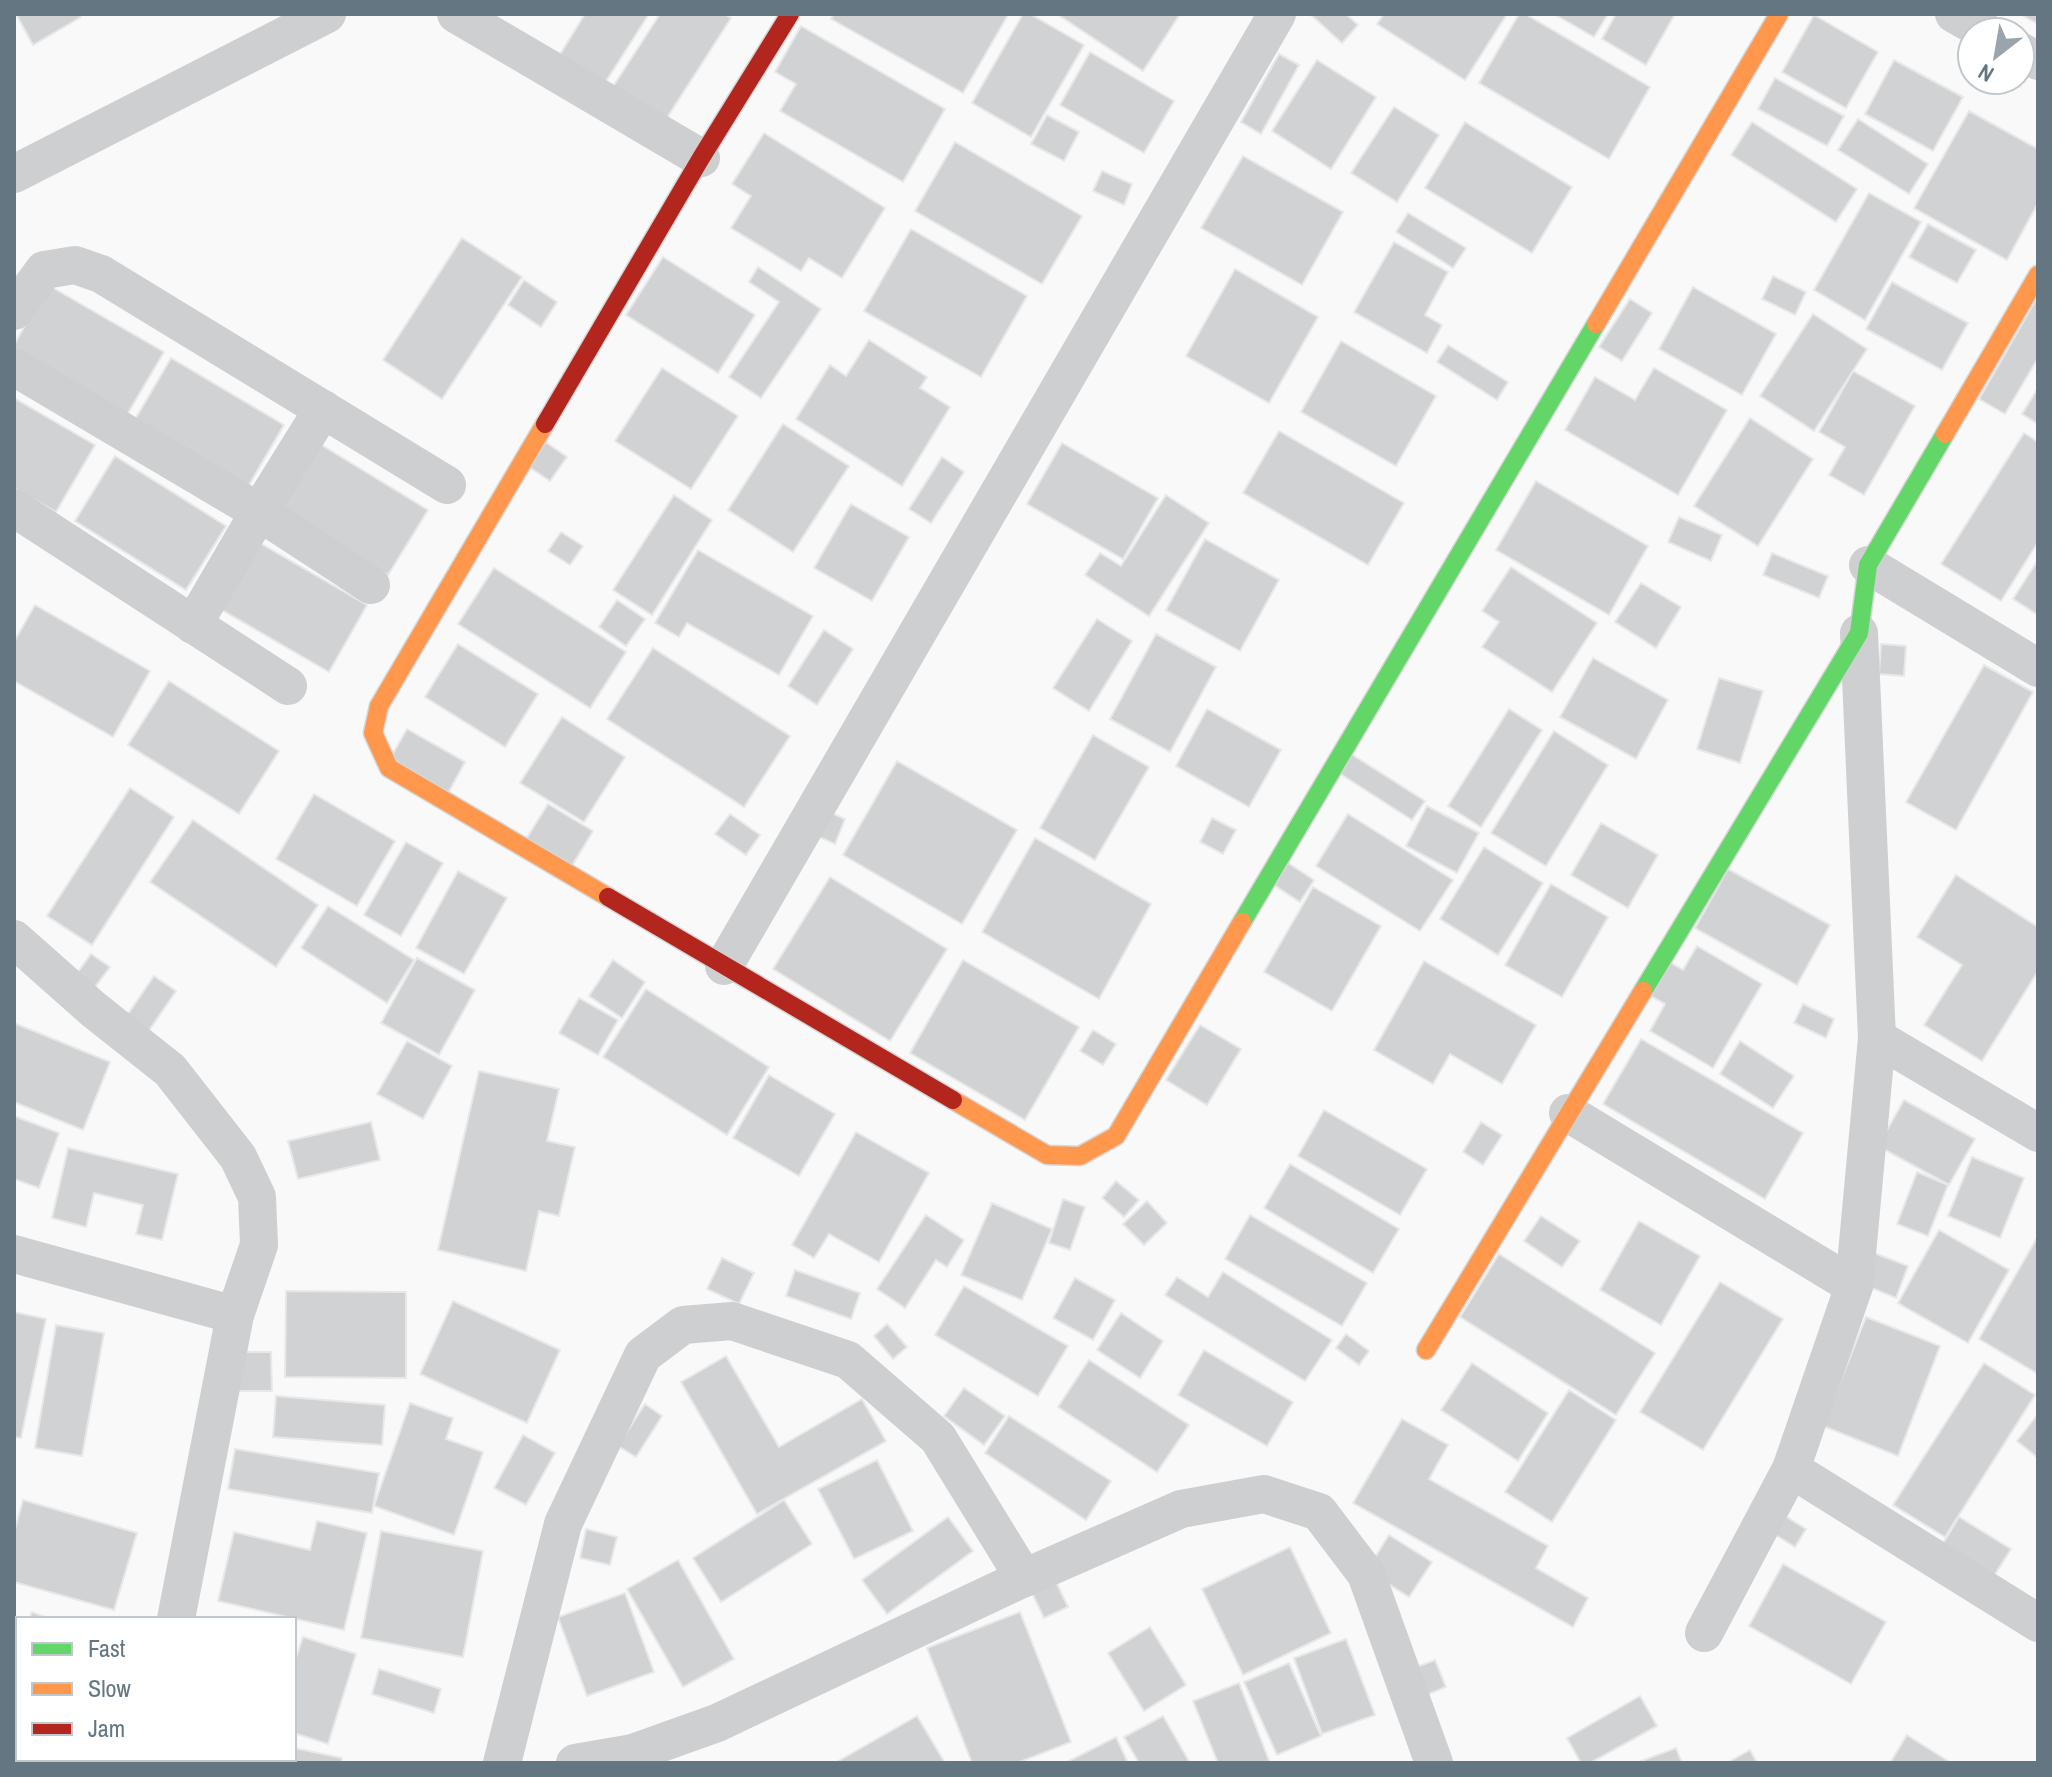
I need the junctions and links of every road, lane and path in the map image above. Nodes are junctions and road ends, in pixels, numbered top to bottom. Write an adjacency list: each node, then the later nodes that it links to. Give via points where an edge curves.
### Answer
1 (327, 14): 7 (street)
2 (456, 14): 6 (street)
3 (790, 14): 6 (street)
4 (1277, 14): 22 (street)
5 (1779, 14): 22 (street, via 1116,1136 1080,1156 1047,1155)
6 (701, 158): 22 (street, via 379,706 373,733 389,768)
7 (14, 174)
8 (2038, 275): 15 (street)
9 (14, 311): 11 (street, via 44,270 75,265 101,274)
10 (14, 367): 14 (street)
11 (323, 409): 12 (street); 14 (street)
12 (447, 485)
13 (14, 508): 17 (street)
14 (259, 512): 16 (street); 17 (street)
15 (1868, 565): 18 (street); 19 (street)
16 (371, 585)
17 (193, 625): 20 (street)
18 (1859, 633): 23 (street); 24 (street)
19 (2038, 668)
20 (288, 686)
21 (14, 939): 28 (street, via 170,1070 238,1157 257,1197 259,1245)
22 (724, 966)
23 (1877, 1038): 25 (street); 27 (street)
24 (1568, 1113): 27 (street); 29 (street)
25 (2038, 1133)
26 (14, 1254): 28 (street)
27 (1854, 1286): 30 (street)
28 (235, 1315): 32 (street)
29 (1426, 1350)
30 (1791, 1469): 33 (street); 34 (street)
31 (1024, 1578): 35 (street, via 938,1438 848,1360 732,1321 683,1325 643,1355 563,1524); 36 (street, via 717,1723 633,1753); 37 (street, via 1181,1509 1264,1494 1319,1512 1366,1574)
32 (176, 1617)
33 (2038, 1623)
34 (1704, 1633)
35 (502, 1763)
36 (575, 1763)
37 (1434, 1763)

